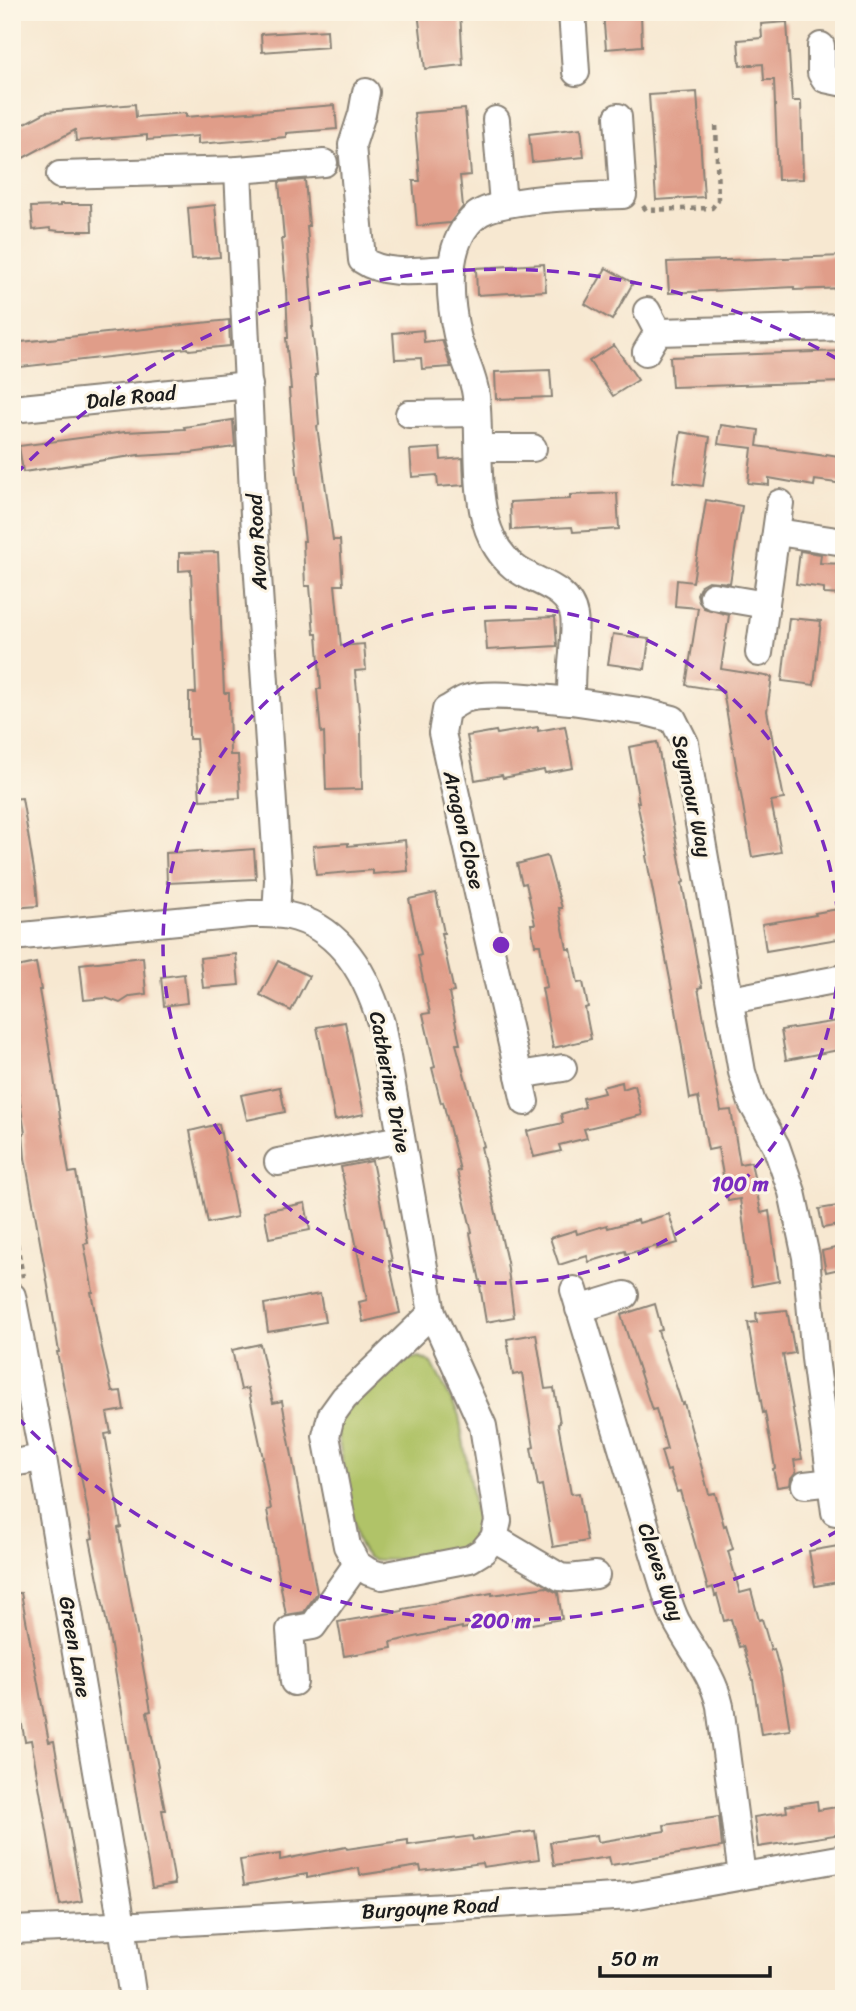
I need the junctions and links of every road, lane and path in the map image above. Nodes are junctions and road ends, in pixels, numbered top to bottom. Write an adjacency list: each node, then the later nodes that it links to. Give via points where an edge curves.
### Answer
1 (572, 12): 3 (street)
2 (821, 46): 4 (street, via 821,73 825,79)
3 (576, 72)
4 (844, 83)
5 (366, 92): 14 (street, via 352,145 362,260 373,267 401,271)
6 (618, 117): 12 (street)
7 (496, 120): 13 (street)
8 (716, 121): 12 (path, via 719,200 712,208 646,210)
9 (324, 163): 10 (street)
10 (238, 170): 11 (street); 17 (street, Avon Road)
11 (60, 175)
12 (630, 195): 13 (street)
13 (503, 204): 14 (street, via 477,215 461,234)
14 (450, 269): 19 (street, via 457,336 476,393)
15 (844, 327): 16 (street)
16 (650, 332)
17 (249, 385): 18 (street, Dale Road); 30 (street, Avon Road, via 278,880)
18 (12, 409)
19 (477, 412): 20 (street); 21 (street)
20 (409, 414)
21 (479, 448): 22 (street); 29 (street, via 484,521 493,541 522,573 554,588 574,613)
22 (533, 448)
23 (780, 503): 24 (street)
24 (778, 532): 25 (street); 27 (street)
25 (844, 542)
26 (713, 596): 27 (street)
27 (766, 605): 28 (street)
28 (760, 653)
29 (571, 701): 33 (street, Seymour Way, via 673,719 685,743); 35 (street, Aragon Close, via 513,696 466,699 446,710 442,733)
30 (276, 914): 31 (street, Catherine Drive); 37 (street, Catherine Drive, via 310,922 331,937 364,977 381,1023)
31 (12, 937)
32 (844, 978): 33 (street)
33 (731, 1000): 44 (street, Seymour Way, via 742,1072 752,1103 776,1146 803,1244)
34 (563, 1068): 35 (street)
35 (519, 1075): 36 (street, Aragon Close)
36 (525, 1102)
37 (401, 1139): 38 (street); 41 (street, Catherine Drive)
38 (278, 1162)
39 (625, 1295): 52 (street, Cleves Way, via 576,1299 668,1600 717,1691)
40 (12, 1296): 42 (street, Green Lane)
41 (432, 1314): 47 (street, Catherine Drive, via 483,1426 498,1521); 48 (street, via 331,1416 326,1436 347,1546)
42 (43, 1458): 43 (street); 53 (street, Green Lane)
43 (12, 1463)
44 (832, 1482): 45 (street); 46 (street, Seymour Way)
45 (805, 1485)
46 (835, 1512)
47 (494, 1538): 48 (street, via 470,1559 382,1576); 49 (street, via 560,1577)
48 (357, 1564): 50 (street, via 313,1626 290,1630)
49 (596, 1575)
50 (295, 1682)
51 (844, 1858): 52 (street, Burgoyne Road)
52 (742, 1876): 53 (street, Burgoyne Road, via 632,1896)
53 (122, 1925): 54 (street, Burgoyne Road); 55 (street, Green Lane)
54 (12, 1930)
55 (133, 1999)

